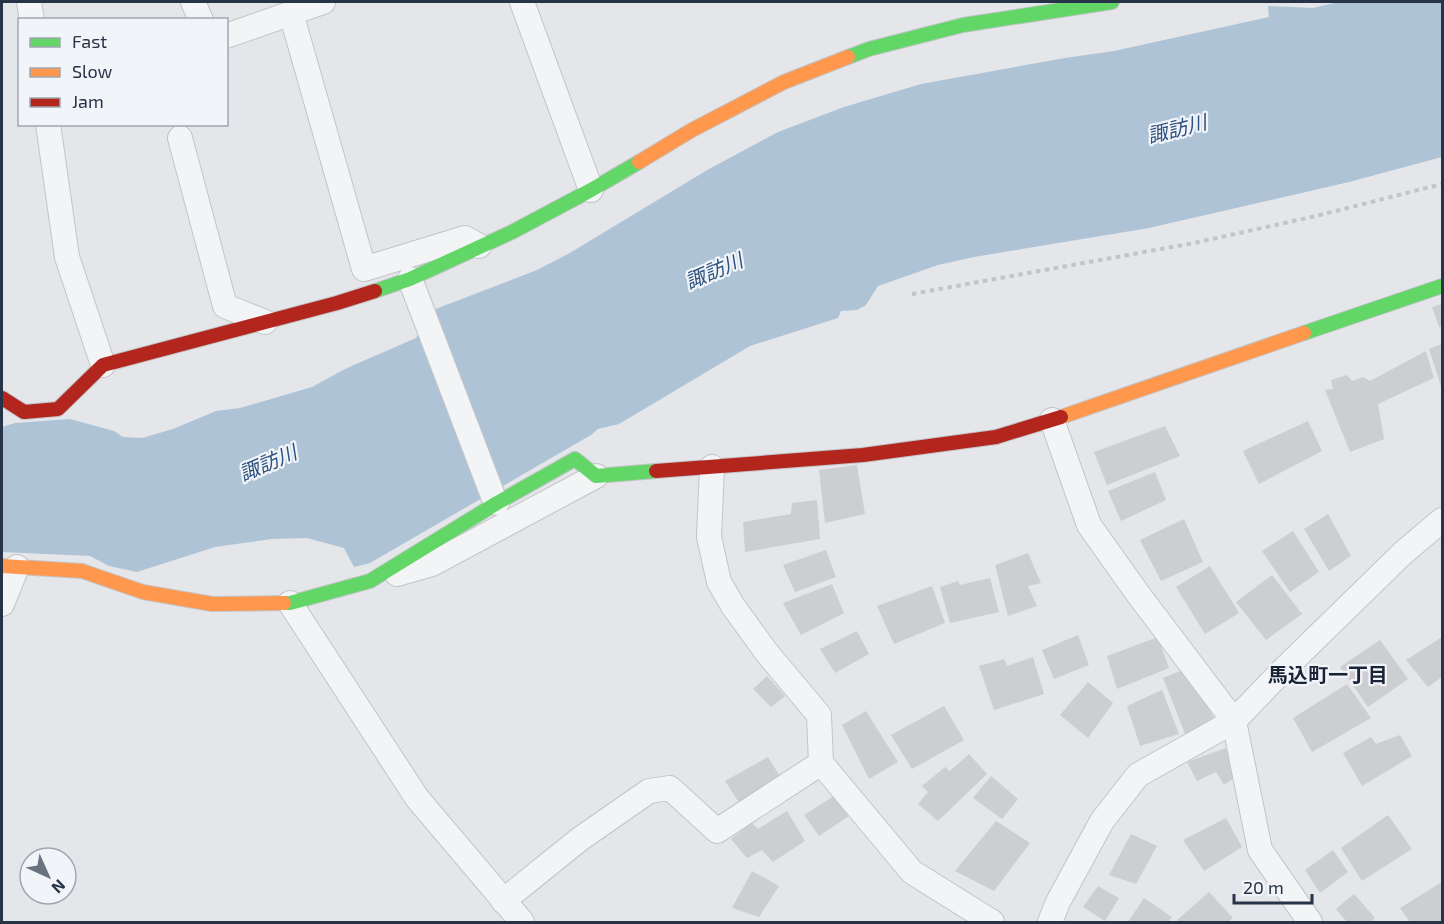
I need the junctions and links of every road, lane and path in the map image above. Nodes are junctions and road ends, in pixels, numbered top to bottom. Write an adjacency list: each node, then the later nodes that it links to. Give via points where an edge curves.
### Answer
1 (29, 2): 7 (street)
2 (193, 2): 8 (street)
3 (323, 2): 6 (street)
4 (522, 2): 13 (street)
5 (1112, 2): 13 (street, via 963,25 869,49 784,82 692,130)
6 (291, 13): 9 (street); 14 (street, via 364,269 465,238)
7 (32, 18)
8 (200, 18)
9 (228, 35)
10 (48, 126): 19 (street, via 68,257)
11 (180, 138): 18 (street, via 225,306)
12 (1443, 184): 17 (path, via 1194,243)
13 (591, 190): 14 (street)
14 (480, 247): 15 (street)
15 (412, 285): 18 (street); 24 (street)
16 (1443, 286): 21 (street)
17 (912, 294)
18 (265, 322): 19 (street)
19 (103, 365): 20 (street, via 58,409 24,412)
20 (2, 398)
21 (1053, 420): 22 (street, via 996,437 940,445); 30 (street, via 1089,525)
22 (712, 467): 23 (street); 31 (street, via 709,537 720,582 767,653 819,715)
23 (596, 476): 24 (street, via 575,459); 27 (street, via 432,564)
24 (495, 500): 27 (street)
25 (1443, 520): 30 (street, via 1403,553)
26 (9, 567): 28 (street, via 82,571 143,592 212,604); 29 (street)
27 (370, 581): 28 (street)
28 (290, 603): 32 (street, via 417,798)
29 (2, 604)
30 (1234, 721): 35 (street, via 1137,775 1102,821); 36 (street, via 1260,850)
31 (821, 763): 32 (street, via 717,831 670,788 650,791 580,839); 34 (street, via 912,872)
32 (503, 901): 33 (street)
33 (522, 922)
34 (992, 922)
35 (1050, 922)
36 (1310, 922)

